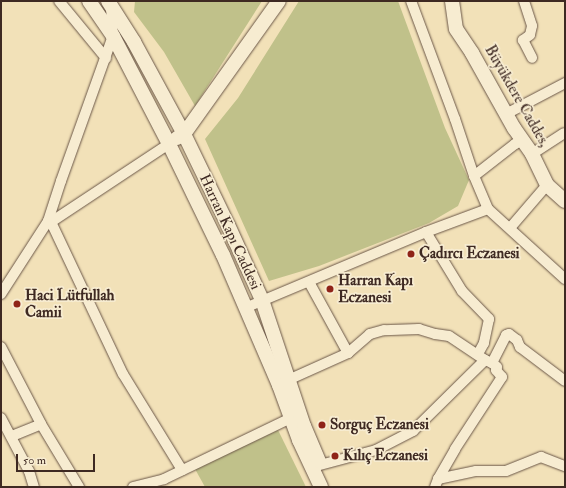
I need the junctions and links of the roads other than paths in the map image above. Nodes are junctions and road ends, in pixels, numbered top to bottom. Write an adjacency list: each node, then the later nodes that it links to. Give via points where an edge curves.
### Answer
1 (59, 1): 9 (street)
2 (89, 1): 8 (main road, Harran Kapı Caddesi)
3 (279, 1): 13 (main road)
4 (411, 1): 18 (street)
5 (452, 1): 12 (main road, Büyükdere Caddes,, via 456,29)
6 (524, 1): 10 (street, via 532,26 530,34 523,40)
7 (110, 2): 8 (street); 13 (main road, Harran Kapı Caddesi)
8 (113, 36): 9 (street); 16 (main road, Harran Kapı Caddesi)
9 (106, 58): 22 (street, via 61,181)
10 (532, 58)
11 (565, 83): 12 (street)
12 (506, 114): 15 (main road, Büyükdere Caddes,)
13 (184, 134): 16 (main road); 28 (main road, Harran Kapı Caddesi)
14 (564, 134): 17 (street)
15 (523, 140): 17 (main road, Büyükdere Caddes,); 18 (street)
16 (169, 144): 22 (street); 29 (main road, Harran Kapı Caddesi, via 223,255)
17 (532, 154): 19 (main road, Büyükdere Caddes,)
18 (474, 176): 21 (street)
19 (547, 185): 20 (main road, Büyükdere Caddes,); 23 (street)
20 (565, 201)
21 (488, 209): 23 (street); 24 (street)
22 (50, 222): 27 (street); 41 (street, via 123,374)
23 (510, 228): 25 (street)
24 (426, 232): 26 (street); 32 (street, via 462,291 489,319 484,343)
25 (565, 279)
26 (308, 282): 28 (street); 31 (street)
27 (1, 294)
28 (262, 300): 29 (street); 33 (main road, Harran Kapı Caddesi)
29 (245, 308): 36 (main road, Harran Kapı Caddesi)
30 (1, 347): 37 (street)
31 (348, 353): 32 (street, via 370,334 384,330 420,329 449,336); 33 (street)
32 (485, 359): 34 (street, via 509,334 517,340 520,347); 39 (street, via 413,431 376,450); 42 (street, via 497,367 496,370 502,377)
33 (288, 380): 39 (main road, Harran Kapı Caddesi)
34 (565, 381)
35 (1, 418): 38 (street)
36 (291, 418): 41 (street); 47 (main road, Harran Kapı Caddesi)
37 (40, 424): 38 (street); 45 (street)
38 (12, 436): 44 (street)
39 (320, 465): 48 (main road, Harran Kapı Caddesi)
40 (565, 466): 42 (street, via 541,457 506,471 476,471)
41 (182, 470): 43 (street)
42 (436, 483)
43 (154, 484): 46 (street)
44 (34, 487)
45 (79, 487)
46 (134, 487)
47 (321, 487)
48 (331, 487)

